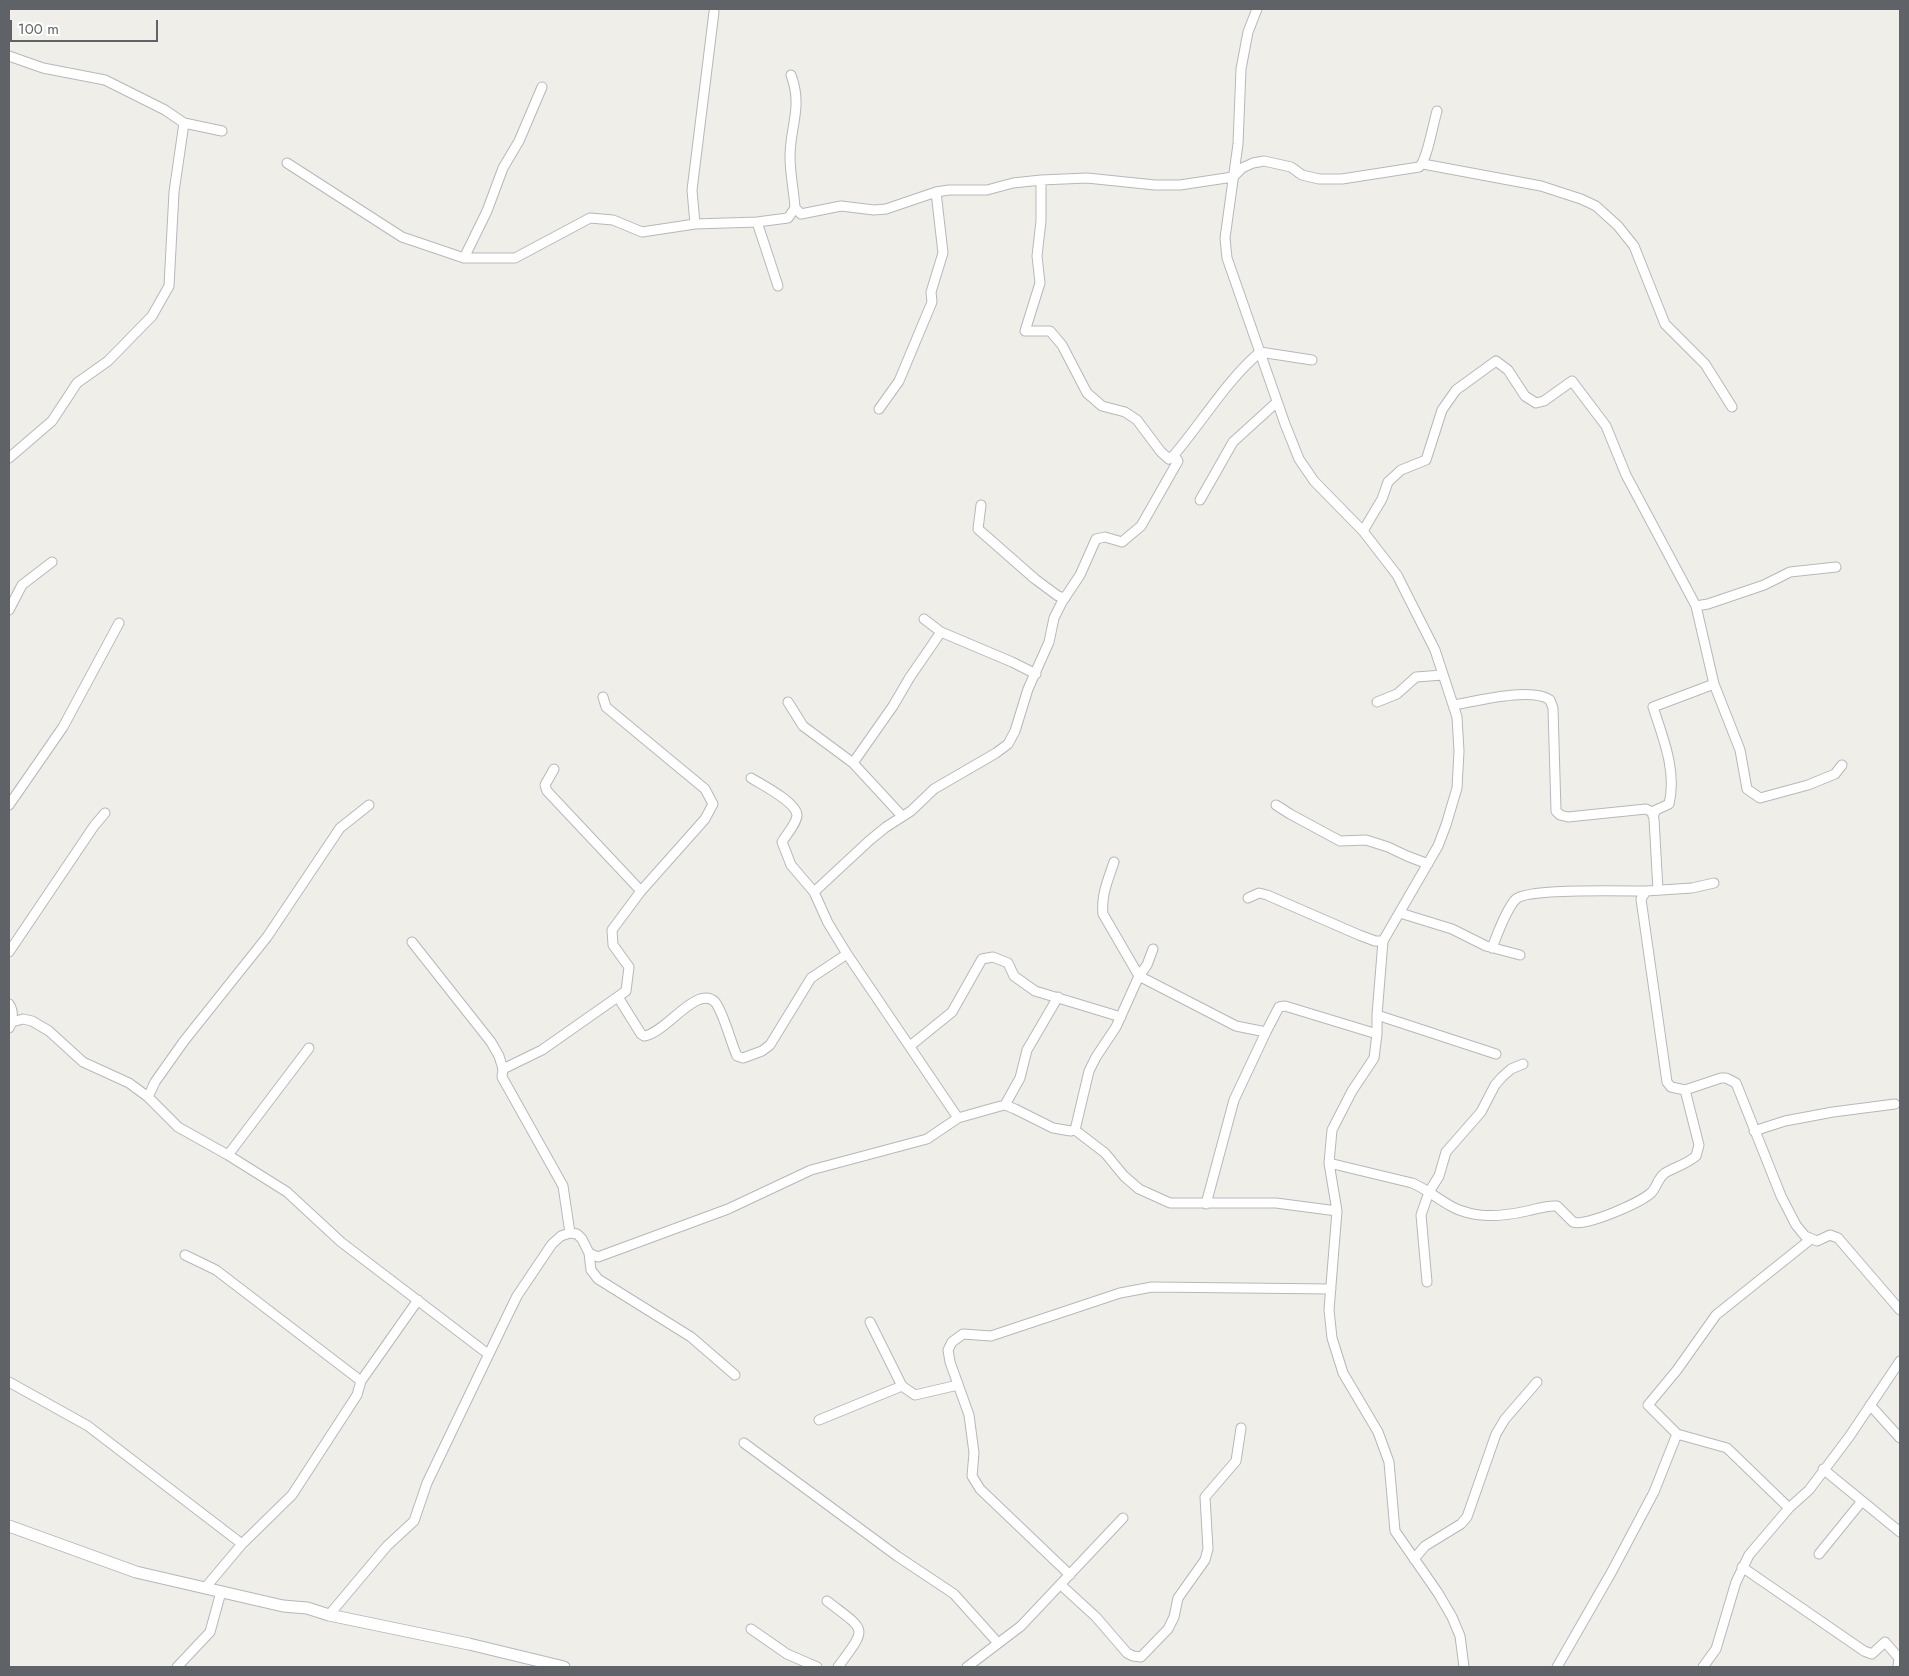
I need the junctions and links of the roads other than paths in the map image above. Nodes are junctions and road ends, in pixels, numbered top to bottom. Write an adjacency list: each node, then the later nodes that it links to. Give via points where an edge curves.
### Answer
1 (1257, 9): 11 (street, via 1248,32 1241,69 1238,144)
2 (714, 12): 16 (street, via 692,190)
3 (9, 56): 7 (street, via 43,68 105,80 166,110)
4 (792, 75): 14 (street, via 797,104 790,157)
5 (542, 87): 17 (street)
6 (1437, 111): 10 (street)
7 (184, 123): 8 (street); 25 (street, via 174,192 169,286 152,316 108,361 77,383 52,421)
8 (222, 131)
9 (288, 163): 17 (street, via 402,237)
10 (1423, 164): 11 (street, via 1342,179 1319,179 1264,161 1242,168); 22 (street, via 1541,186 1596,206 1634,246 1665,324 1705,364)
11 (1233, 177): 12 (street, via 1180,185 1094,179); 19 (street, via 1225,238 1227,258)
12 (1041, 180): 13 (street, via 987,190); 24 (street, via 1037,256 1040,283 1026,331 1050,331 1062,345 1087,393 1102,406 1125,412 1137,420 1161,452 1169,459)
13 (936, 192): 14 (street, via 886,209 841,206 801,214); 23 (street, via 943,253 931,292 932,302 899,380)
14 (795, 208): 15 (street, via 788,218)
15 (757, 222): 16 (street); 18 (street)
16 (695, 224): 17 (street, via 642,232 613,220 590,218 515,258)
17 (464, 258)
18 (778, 286)
19 (1260, 352): 20 (street); 21 (street); 24 (street, via 1218,398)
20 (1312, 360)
21 (1277, 402): 26 (street, via 1233,442); 28 (street, via 1299,460)
22 (1732, 406)
23 (880, 409)
24 (1174, 455): 31 (street, via 1178,461 1141,526 1122,542 1096,539 1080,575)
25 (9, 458)
26 (1200, 500)
27 (981, 505): 31 (street, via 978,528 1035,579)
28 (1363, 531): 32 (street, via 1388,482 1401,470 1426,460 1442,410 1456,390 1496,361 1508,370 1525,396 1536,403 1572,381 1606,426 1626,475); 38 (street, via 1397,575 1435,650)
29 (52, 562): 33 (street, via 22,585)
30 (1836, 567): 32 (street, via 1790,572 1764,585)
31 (1065, 598): 37 (street, via 1054,618 1049,642)
32 (1696, 606): 39 (street)
33 (9, 610)
34 (924, 619): 36 (street)
35 (119, 623): 48 (street, via 63,727)
36 (941, 632): 37 (street); 44 (street)
37 (1036, 674): 52 (street, via 1008,744 934,790)
38 (1443, 675): 42 (street, via 1416,678 1397,694); 43 (street)
39 (1714, 684): 45 (street, via 1740,750 1747,789 1760,798 1835,774); 53 (street, via 1653,707 1670,761 1672,794 1669,804 1656,810)
40 (603, 697): 58 (street, via 606,706 705,789 712,804 705,819)
41 (788, 702): 44 (street, via 803,726)
42 (1377, 702)
43 (1454, 705): 53 (street, via 1502,696 1543,695 1550,700 1552,708 1556,811 1560,816 1646,809); 55 (street, via 1459,751 1457,788 1438,846)
44 (853, 763): 52 (street)
45 (1842, 764)
46 (554, 769): 58 (street, via 545,785 547,792)
47 (751, 778): 60 (street, via 795,809 795,821 782,847 791,865)
48 (9, 805)
49 (369, 805): 85 (street, via 340,828 267,937 184,1040)
50 (1276, 805): 55 (street, via 1340,841 1366,840)
51 (105, 813): 67 (street)
52 (902, 816): 60 (street, via 870,840)
53 (1653, 816): 57 (street)
54 (1114, 862): 70 (street, via 1103,893 1103,914)
55 (1428, 864): 62 (street)
56 (1714, 883): 57 (street)
57 (1658, 890): 59 (street)
58 (641, 891): 71 (street, via 612,930 613,945 629,967 626,991)
59 (1646, 891): 65 (street, via 1582,890 1516,898); 84 (street, via 1640,906 1665,1078 1671,1088)
60 (814, 892): 68 (street)
61 (1248, 898): 63 (street, via 1267,895 1359,935)
62 (1400, 913): 63 (street); 65 (street, via 1452,929)
63 (1384, 941): 74 (street)
64 (412, 942): 83 (street, via 491,1042)
65 (1492, 948): 69 (street)
66 (1153, 950): 70 (street)
67 (9, 952)
68 (846, 954): 71 (street, via 811,978 770,1045 743,1058 737,1056 718,1006 711,999 693,1002 656,1033 644,1036); 79 (street)
69 (1520, 955)
70 (1139, 976): 75 (street); 77 (street, via 1236,1026)
71 (618, 997): 83 (street, via 542,1050)
72 (1058, 997): 75 (street); 79 (street, via 1035,991 1014,976 1008,963 993,957 982,960 952,1012); 87 (street, via 1027,1050 1020,1078)
73 (9, 1004): 76 (street)
74 (1377, 1015): 78 (street); 81 (street)
75 (1122, 1017): 89 (street, via 1090,1070)
76 (10, 1025): 85 (street, via 23,1019 32,1021 49,1031 83,1062 129,1083)
77 (1266, 1032): 78 (street, via 1281,1006); 94 (street, via 1234,1100)
78 (1378, 1034): 92 (street, via 1374,1058 1332,1130)
79 (910, 1046): 88 (street)
80 (309, 1048): 91 (street)
81 (1496, 1054)
82 (1524, 1064): 93 (street, via 1502,1077 1481,1112 1450,1145 1439,1176)
83 (503, 1069): 96 (street, via 502,1077 563,1186)
84 (1685, 1090): 90 (street, via 1721,1078 1732,1079 1739,1089); 93 (street, via 1698,1145 1696,1156 1664,1174 1645,1198 1602,1218 1575,1224 1560,1207 1552,1206 1479,1215 1457,1209)
85 (148, 1096): 91 (street, via 178,1127)
86 (1895, 1104): 90 (street, via 1832,1112)
87 (1005, 1105): 88 (street); 89 (street, via 1053,1128)
88 (958, 1118): 98 (street, via 927,1138 810,1170 728,1209 598,1258)
89 (1075, 1130): 94 (street, via 1105,1153 1139,1189 1170,1203)
90 (1754, 1131): 97 (street, via 1781,1196 1796,1225)
91 (228, 1155): 102 (street, via 287,1192 341,1242)
92 (1329, 1164): 93 (street, via 1412,1183); 95 (street)
93 (1429, 1192): 100 (street, via 1421,1215)
94 (1206, 1204): 95 (street, via 1276,1203)
95 (1337, 1211): 101 (street)
96 (570, 1233): 98 (street, via 582,1239); 105 (street, via 552,1244 517,1296)
97 (1808, 1238): 103 (street, via 1817,1241 1830,1235 1838,1238); 116 (street, via 1716,1315 1648,1405)
98 (589, 1254): 107 (street, via 591,1270 598,1279 691,1337)
99 (185, 1255): 108 (street, via 216,1270)
100 (1427, 1282)
101 (1331, 1290): 111 (street, via 1152,1287 1120,1293 991,1336 963,1334 952,1342 948,1350); 127 (street, via 1329,1310 1337,1357 1385,1448 1395,1531)
102 (418, 1300): 105 (street); 108 (street)
103 (1900, 1310)
104 (870, 1322): 112 (street)
105 (488, 1354): 134 (street, via 427,1483 414,1521 387,1546)
106 (1900, 1362): 113 (street)
107 (735, 1375)
108 (361, 1381): 125 (street, via 357,1395 292,1495)
109 (9, 1382): 125 (street, via 88,1426)
110 (1537, 1382): 127 (street, via 1496,1434 1467,1517 1425,1546)
111 (958, 1385): 112 (street, via 915,1394); 129 (street, via 968,1415 974,1453 972,1476 980,1488)
112 (902, 1386): 114 (street)
113 (1870, 1405): 117 (street); 119 (street)
114 (818, 1420)
115 (1240, 1428): 130 (street, via 1236,1461 1205,1498 1208,1549 1205,1560 1178,1598 1168,1629 1141,1657 1127,1653 1096,1617)
116 (1676, 1434): 121 (street, via 1727,1448); 143 (street, via 1654,1492)
117 (1900, 1438)
118 (744, 1443): 136 (street, via 954,1594)
119 (1823, 1470): 120 (street); 121 (street, via 1809,1490)
120 (1862, 1501): 124 (street); 126 (street)
121 (1789, 1508): 128 (street)
122 (1123, 1518): 129 (street)
123 (9, 1526): 131 (main road, via 136,1572)
124 (1900, 1532)
125 (242, 1544): 131 (street)
126 (1819, 1554)
127 (1414, 1560): 142 (street, via 1452,1617 1460,1636)
128 (1742, 1567): 144 (street, via 1716,1649); 145 (street, via 1864,1650 1872,1654 1885,1642 1899,1658)
129 (1070, 1575): 130 (street)
130 (1061, 1585): 136 (street, via 1021,1626)
131 (205, 1588): 132 (main road)
132 (221, 1592): 134 (main road); 137 (street, via 210,1632)
133 (827, 1601): 140 (street, via 857,1624 860,1631 859,1639)
134 (329, 1615): 138 (main road)
135 (751, 1629): 139 (street, via 787,1654)
136 (998, 1644): 141 (street)
137 (177, 1667)
138 (564, 1667)
139 (817, 1667)
140 (838, 1667)
141 (967, 1667)
142 (1464, 1667)
143 (1557, 1667)
144 (1703, 1667)
145 (1898, 1667)

